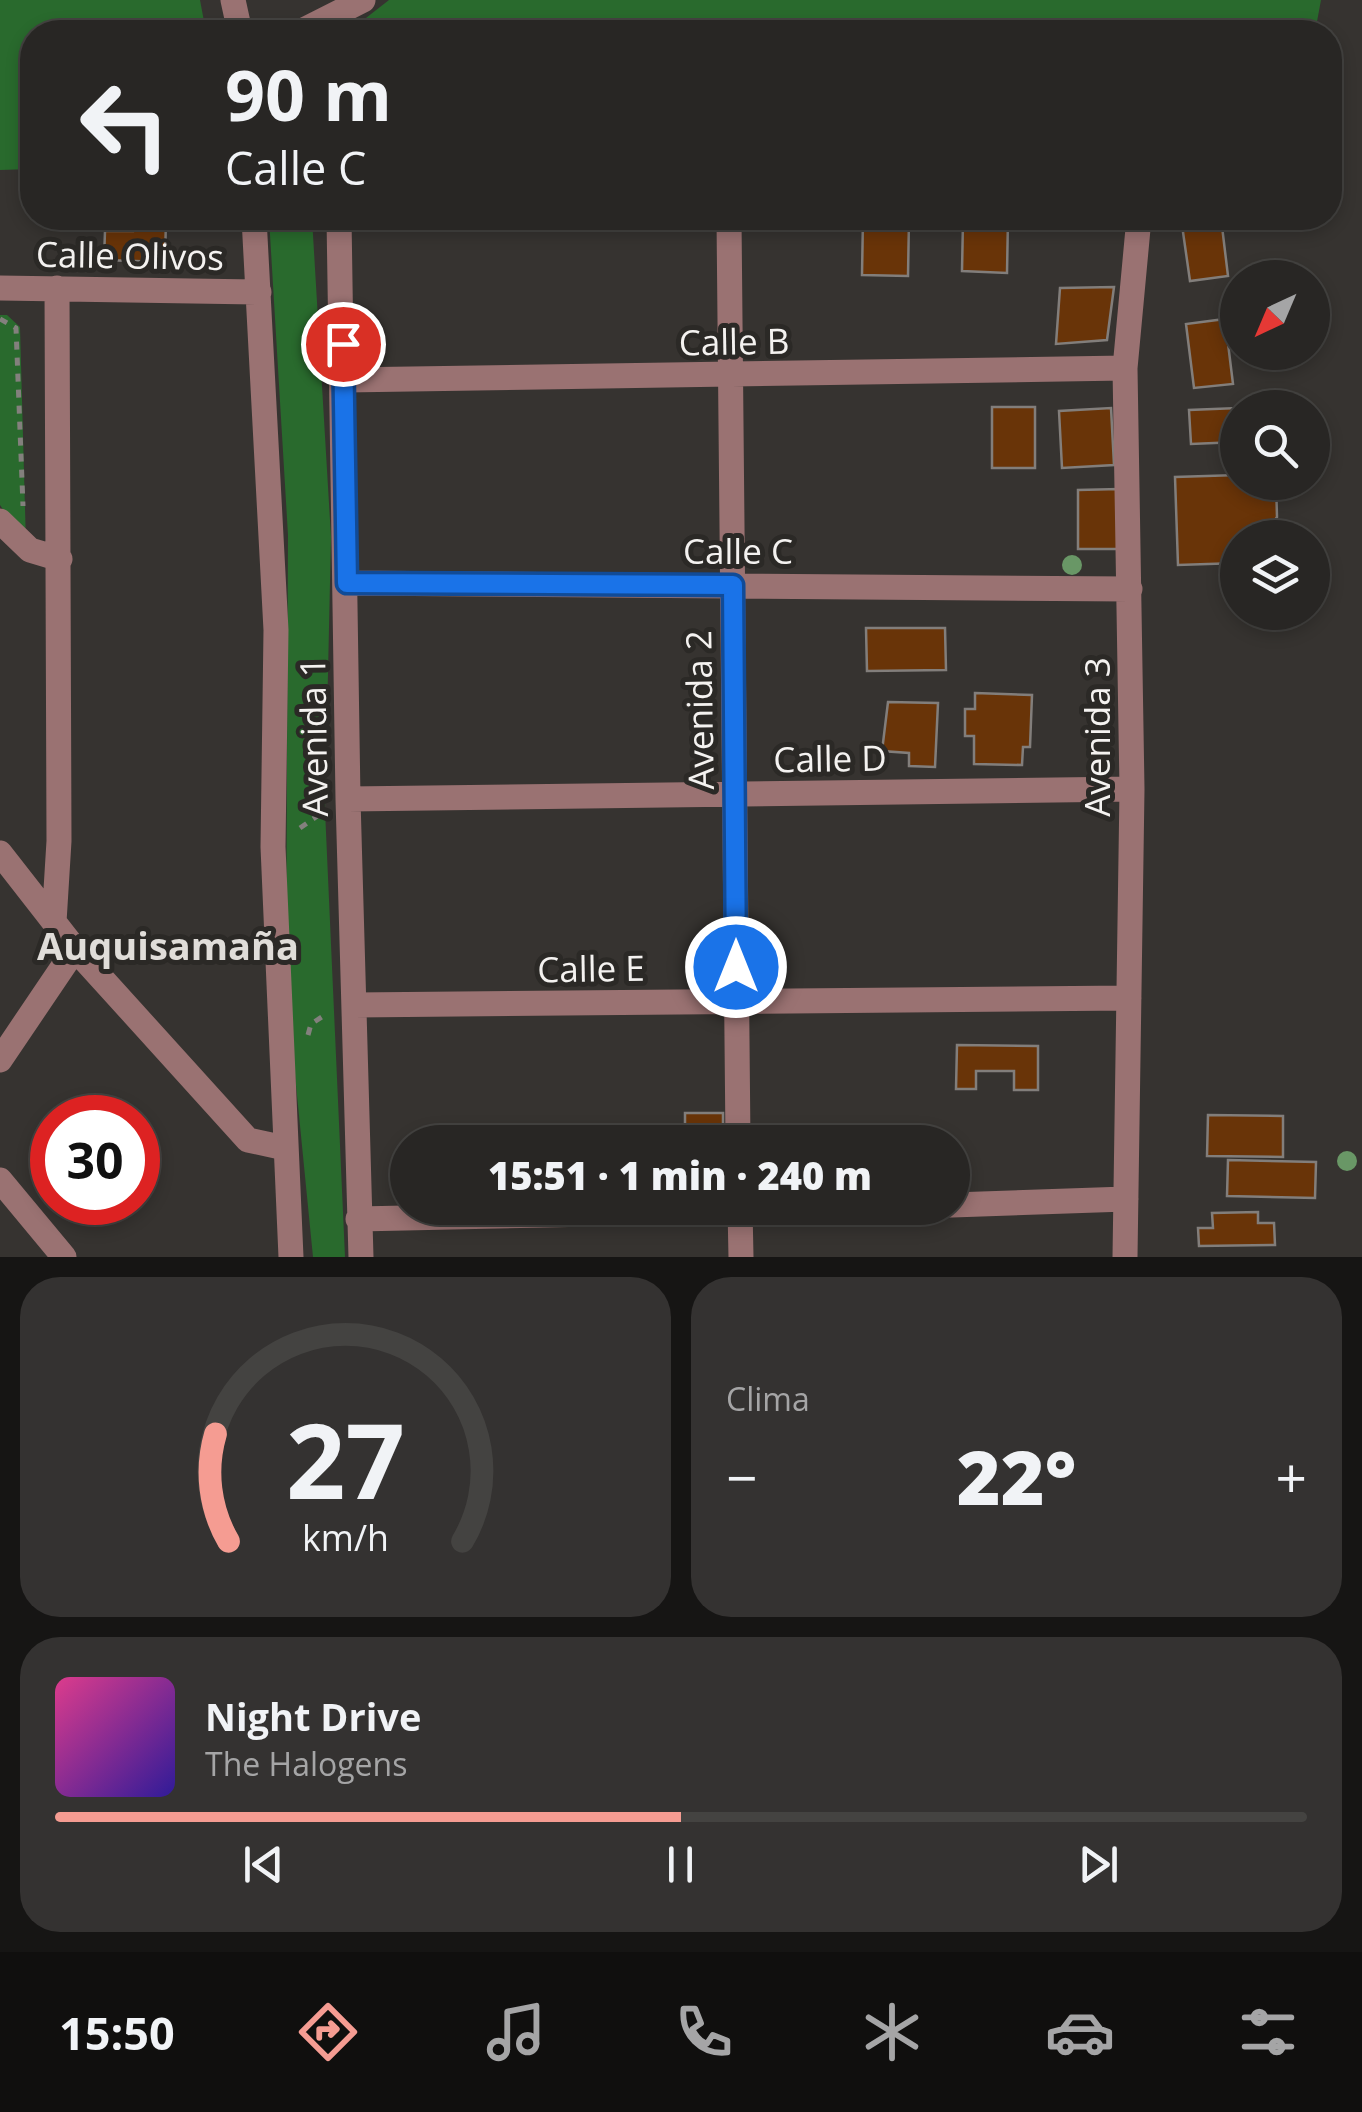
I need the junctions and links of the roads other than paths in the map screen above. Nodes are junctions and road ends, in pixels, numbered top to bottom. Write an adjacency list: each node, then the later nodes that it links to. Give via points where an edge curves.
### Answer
1 (363, 0): 2 (street)
2 (324, 20)
3 (255, 230): 9 (street)
4 (337, 230): 12 (street, Avenida 1)
5 (729, 230): 11 (street, Avenida 2)
6 (1138, 230): 10 (street, Avenida 3)
7 (0, 288): 8 (street, Calle Olivos)
8 (57, 288): 9 (street, Calle Olivos); 14 (street)
9 (259, 292): 29 (street, via 276,630 272,847)
10 (1125, 368): 11 (street, Calle B); 17 (street, Avenida 3)
11 (734, 377): 12 (street, Calle B); 16 (street, Avenida 2)
12 (345, 380): 15 (street, Avenida 1)
13 (11, 518): 14 (street, via 30,550)
14 (60, 560): 22 (street)
15 (347, 583): 16 (street, Calle C); 20 (street, Avenida 1)
16 (733, 585): 17 (street, Calle C); 19 (street, Avenida 2)
17 (1130, 589): 18 (street, Avenida 3)
18 (1132, 789): 19 (street, Calle D); 24 (street, Avenida 3)
19 (735, 794): 20 (street, Calle D); 25 (street, Avenida 2)
20 (348, 799): 26 (street, Avenida 1)
21 (0, 852): 22 (street)
22 (54, 922): 23 (street)
23 (75, 949): 27 (street); 29 (street, via 248,1140)
24 (1129, 998): 25 (street, Calle E); 31 (street, Avenida 3)
25 (736, 1002): 26 (street, Calle E); 28 (street, Avenida 2)
26 (354, 1005): 34 (street, Avenida 1)
27 (0, 1060)
28 (738, 1125)
29 (285, 1148): 37 (street)
30 (0, 1180): 36 (street)
31 (1126, 1199): 32 (street); 40 (street, Avenida 3)
32 (970, 1204)
33 (390, 1217): 34 (street)
34 (358, 1218): 38 (street, Avenida 1)
35 (740, 1225): 39 (street)
36 (64, 1257)
37 (292, 1257)
38 (361, 1257)
39 (741, 1257)
40 (1125, 1257)

